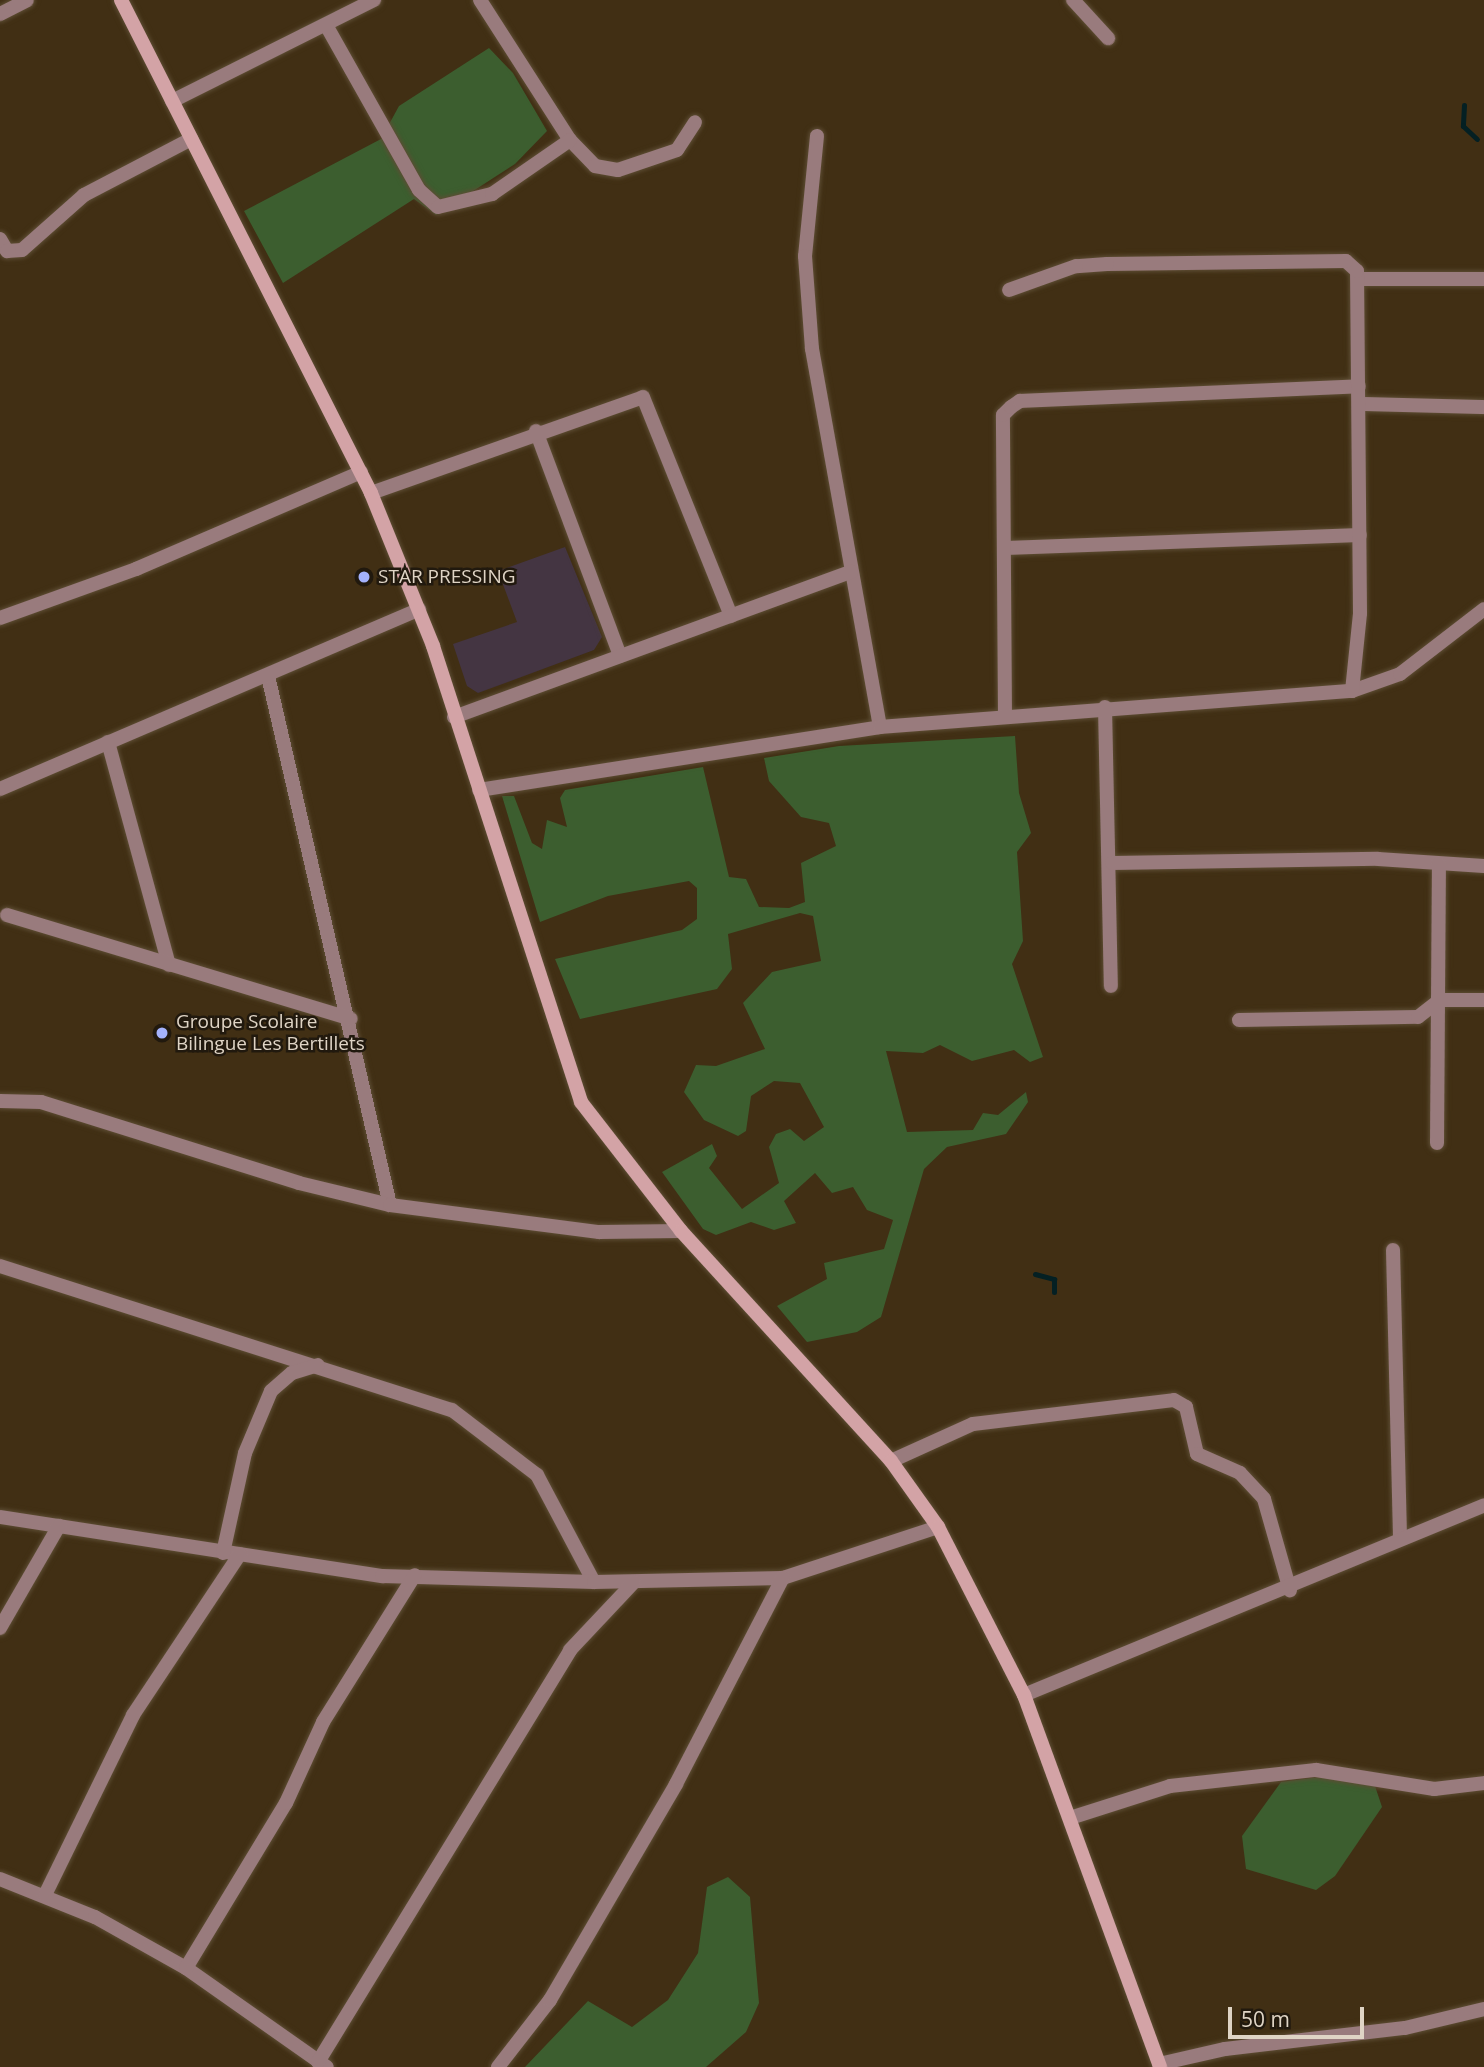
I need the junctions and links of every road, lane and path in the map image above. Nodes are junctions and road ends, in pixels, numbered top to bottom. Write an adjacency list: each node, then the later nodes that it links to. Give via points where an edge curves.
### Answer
1 (27, 0): 6 (street)
2 (121, 0): 9 (main road)
3 (374, 0): 7 (street)
4 (480, 0): 13 (street)
5 (1073, 0): 8 (street)
6 (0, 14)
7 (326, 25): 9 (street); 13 (street, via 419,190 438,207 492,194)
8 (1108, 38)
9 (172, 101): 12 (main road)
10 (695, 122): 13 (street, via 677,150 618,170 595,166)
11 (817, 136): 26 (street, via 805,256 811,336)
12 (191, 139): 14 (street, via 84,195 22,250 8,251); 22 (main road)
13 (570, 140)
14 (0, 239)
15 (1484, 278): 16 (street)
16 (1359, 279): 17 (street, via 1346,261 1107,264 1076,266); 18 (street)
17 (1009, 290)
18 (1360, 386): 19 (street); 25 (street, via 1020,401 1003,415)
19 (1360, 404): 20 (street); 24 (street)
20 (1484, 407)
21 (536, 431): 23 (street); 29 (street, via 643,397); 31 (street)
22 (361, 471): 23 (main road); 30 (street, via 136,569)
23 (371, 493): 27 (main road)
24 (1360, 536): 25 (street); 33 (street)
25 (1006, 548): 35 (street)
26 (851, 572): 29 (street); 37 (street)
27 (419, 609): 32 (street); 36 (main road)
28 (1484, 610): 33 (street, via 1400,674)
29 (731, 616): 31 (street)
30 (0, 618)
31 (620, 656): 36 (street)
32 (268, 676): 38 (street); 49 (street)
33 (1352, 691): 34 (street)
34 (1105, 707): 35 (street); 41 (street)
35 (1005, 716): 37 (street)
36 (454, 717): 40 (main road)
37 (880, 727): 40 (street)
38 (108, 742): 39 (street); 45 (street)
39 (0, 789)
40 (478, 790): 54 (main road, via 571,1081 598,1127)
41 (1112, 863): 42 (street); 46 (street)
42 (1439, 864): 43 (street); 47 (street)
43 (1484, 866)
44 (7, 915): 45 (street)
45 (169, 965): 49 (street)
46 (1111, 986)
47 (1440, 1000): 48 (street); 50 (street, via 1418,1017); 52 (street)
48 (1484, 1000)
49 (351, 1019): 53 (street)
50 (1239, 1020)
51 (0, 1101): 53 (street, via 41,1102 299,1183)
52 (1437, 1143)
53 (390, 1205): 54 (street, via 599,1232)
54 (681, 1231): 58 (main road)
55 (1393, 1250): 63 (street)
56 (0, 1266): 57 (street)
57 (320, 1365): 64 (street, via 292,1373 271,1391 245,1453); 69 (street, via 429,1399 537,1475)
58 (891, 1461): 62 (main road); 70 (street, via 973,1424 1174,1400 1186,1407 1196,1454 1240,1472 1264,1499)
59 (1484, 1505): 63 (street)
60 (0, 1517): 61 (street)
61 (58, 1526): 64 (street); 71 (street)
62 (938, 1527): 67 (street); 72 (main road)
63 (1400, 1537): 70 (street)
64 (223, 1553): 65 (street)
65 (240, 1554): 66 (street); 76 (street, via 133,1714)
66 (415, 1575): 69 (street); 77 (street, via 323,1722 286,1803)
67 (783, 1578): 68 (street); 81 (street, via 676,1784 557,1988)
68 (634, 1581): 69 (street); 79 (street, via 570,1650)
69 (594, 1582)
70 (1290, 1590): 72 (street)
71 (0, 1628)
72 (1024, 1695): 74 (main road)
73 (1484, 1783): 74 (street, via 1434,1790 1316,1770 1170,1786)
74 (1070, 1818): 80 (main road)
75 (0, 1879): 76 (street)
76 (45, 1895): 77 (street)
77 (186, 1968): 79 (street)
78 (1484, 2009): 80 (street, via 1405,2028 1225,2049)
79 (323, 2064)
80 (1160, 2066)
81 (498, 2067)

